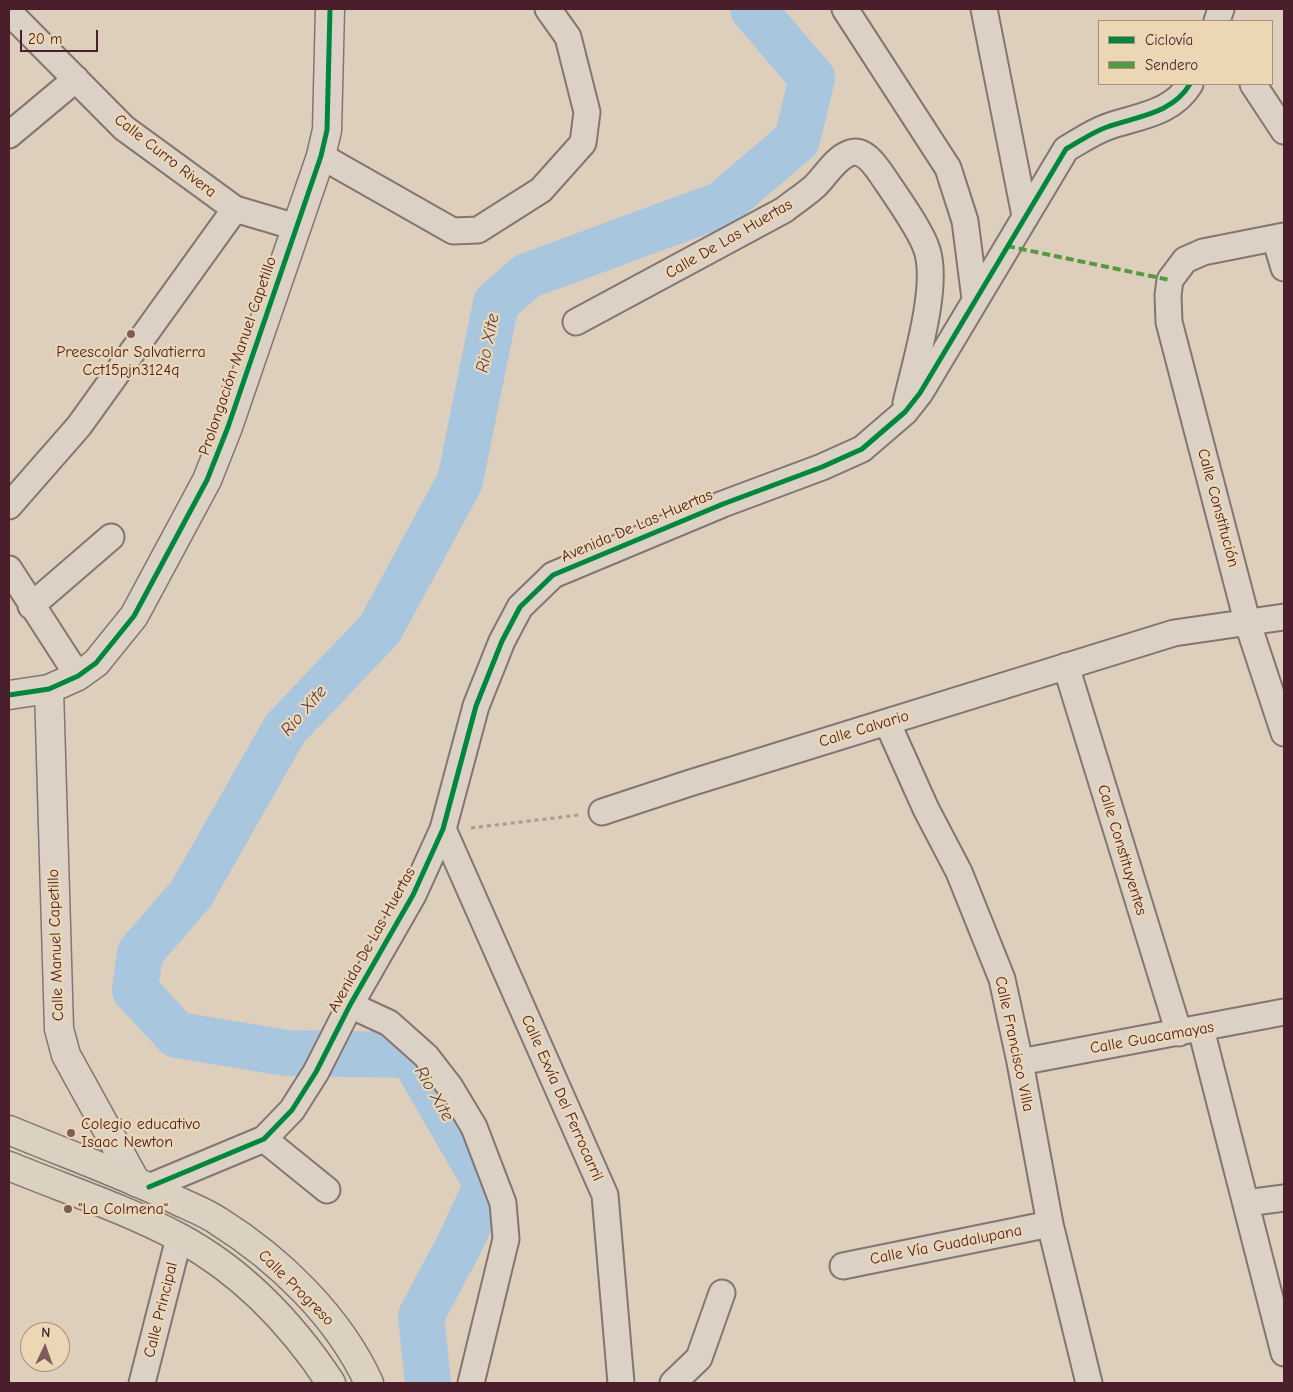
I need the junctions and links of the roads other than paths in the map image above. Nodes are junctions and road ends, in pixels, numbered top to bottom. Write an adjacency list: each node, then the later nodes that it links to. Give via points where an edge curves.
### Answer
1 (330, 9): 11 (street, Prolongación Manuel Capetillo, via 328,130)
2 (548, 9): 11 (street, via 568,37 587,112 584,143 541,190 478,230 453,231)
3 (845, 9): 17 (street, via 948,168 966,221)
4 (984, 9): 13 (street)
5 (9, 12): 6 (street, Calle Curro Rivera)
6 (76, 79): 10 (street); 12 (street, Calle Curro Rivera, via 124,128)
7 (1189, 85): 13 (street, Avenida De Las Huertas, via 1182,97 1168,107 1105,128 1066,149)
8 (1254, 85): 9 (street)
9 (1284, 131)
10 (9, 135)
11 (321, 156): 14 (street, Prolongación Manuel Capetillo)
12 (235, 209): 14 (street, Calle Curro Rivera); 20 (street, via 79,426)
13 (1025, 216): 17 (street, Avenida De Las Huertas)
14 (296, 227): 27 (street, Prolongación Manuel Capetillo, via 228,428 206,480 134,616 96,663)
15 (1280, 237): 16 (street); 25 (street, Calle Constitución, via 1203,252 1185,260 1170,280 1168,295 1169,322)
16 (1284, 268)
17 (975, 298): 19 (street, Avenida De Las Huertas, via 936,367)
18 (576, 322): 19 (street, Calle De Las Huertas, via 784,210 838,161 850,152 860,152 874,164 897,197 927,249 931,271)
19 (905, 412): 33 (street, Avenida De Las Huertas, via 862,449 554,575 520,607 502,641 473,715)
20 (9, 506)
21 (111, 537): 23 (street)
22 (9, 569): 23 (street)
23 (31, 606): 27 (street)
24 (1284, 617): 25 (street, Calle Calvario)
25 (1247, 621): 26 (street, Calle Calvario, via 1174,633); 31 (street, Calle Constitución)
26 (1066, 666): 30 (street, Calle Calvario); 36 (street, Calle Constituyentes)
27 (78, 676): 28 (street, Prolongación Manuel Capetillo)
28 (49, 689): 29 (street, Prolongación Manuel Capetillo); 41 (street, Calle Manuel Capetillo, via 59,1029 66,1056)
29 (9, 694)
30 (887, 722): 32 (street, Calle Calvario); 37 (street, Calle Francisco Villa, via 926,809 960,872 1002,979)
31 (1284, 733)
32 (602, 812)
33 (443, 828): 35 (street, Avenida De Las Huertas, via 413,895); 54 (street, Calle Exvía Del Ferrocarril, via 605,1196)
34 (1284, 1012): 36 (street, Calle Guacamayas)
35 (345, 1014): 39 (street, Avenida De Las Huertas, via 316,1072 292,1110); 53 (street, via 389,1022 426,1056 474,1127 503,1203 506,1239)
36 (1190, 1031): 37 (street, Calle Guacamayas); 44 (street, Calle Constituyentes)
37 (1020, 1062): 45 (street, Calle Francisco Villa)
38 (9, 1130): 41 (main road, Calle Progreso)
39 (264, 1139): 41 (street); 42 (street)
40 (9, 1166): 46 (main road, Calle Progreso)
41 (142, 1184): 52 (main road, Calle Progreso, via 217,1220 261,1251 314,1302 340,1334)
42 (327, 1190)
43 (1284, 1198): 44 (street)
44 (1246, 1203): 49 (street, Calle Constituyentes)
45 (1050, 1224): 47 (street, Calle Vía Guadalupana); 56 (street, Calle Francisco Villa)
46 (180, 1238): 50 (street, Calle Principal); 51 (main road, Calle Progreso, via 228,1269 278,1313 307,1347)
47 (843, 1266)
48 (722, 1293): 55 (street, via 699,1358)
49 (1284, 1353)
50 (142, 1383)
51 (331, 1383)
52 (369, 1383)
53 (471, 1383)
54 (621, 1383)
55 (673, 1383)
56 (1089, 1383)

